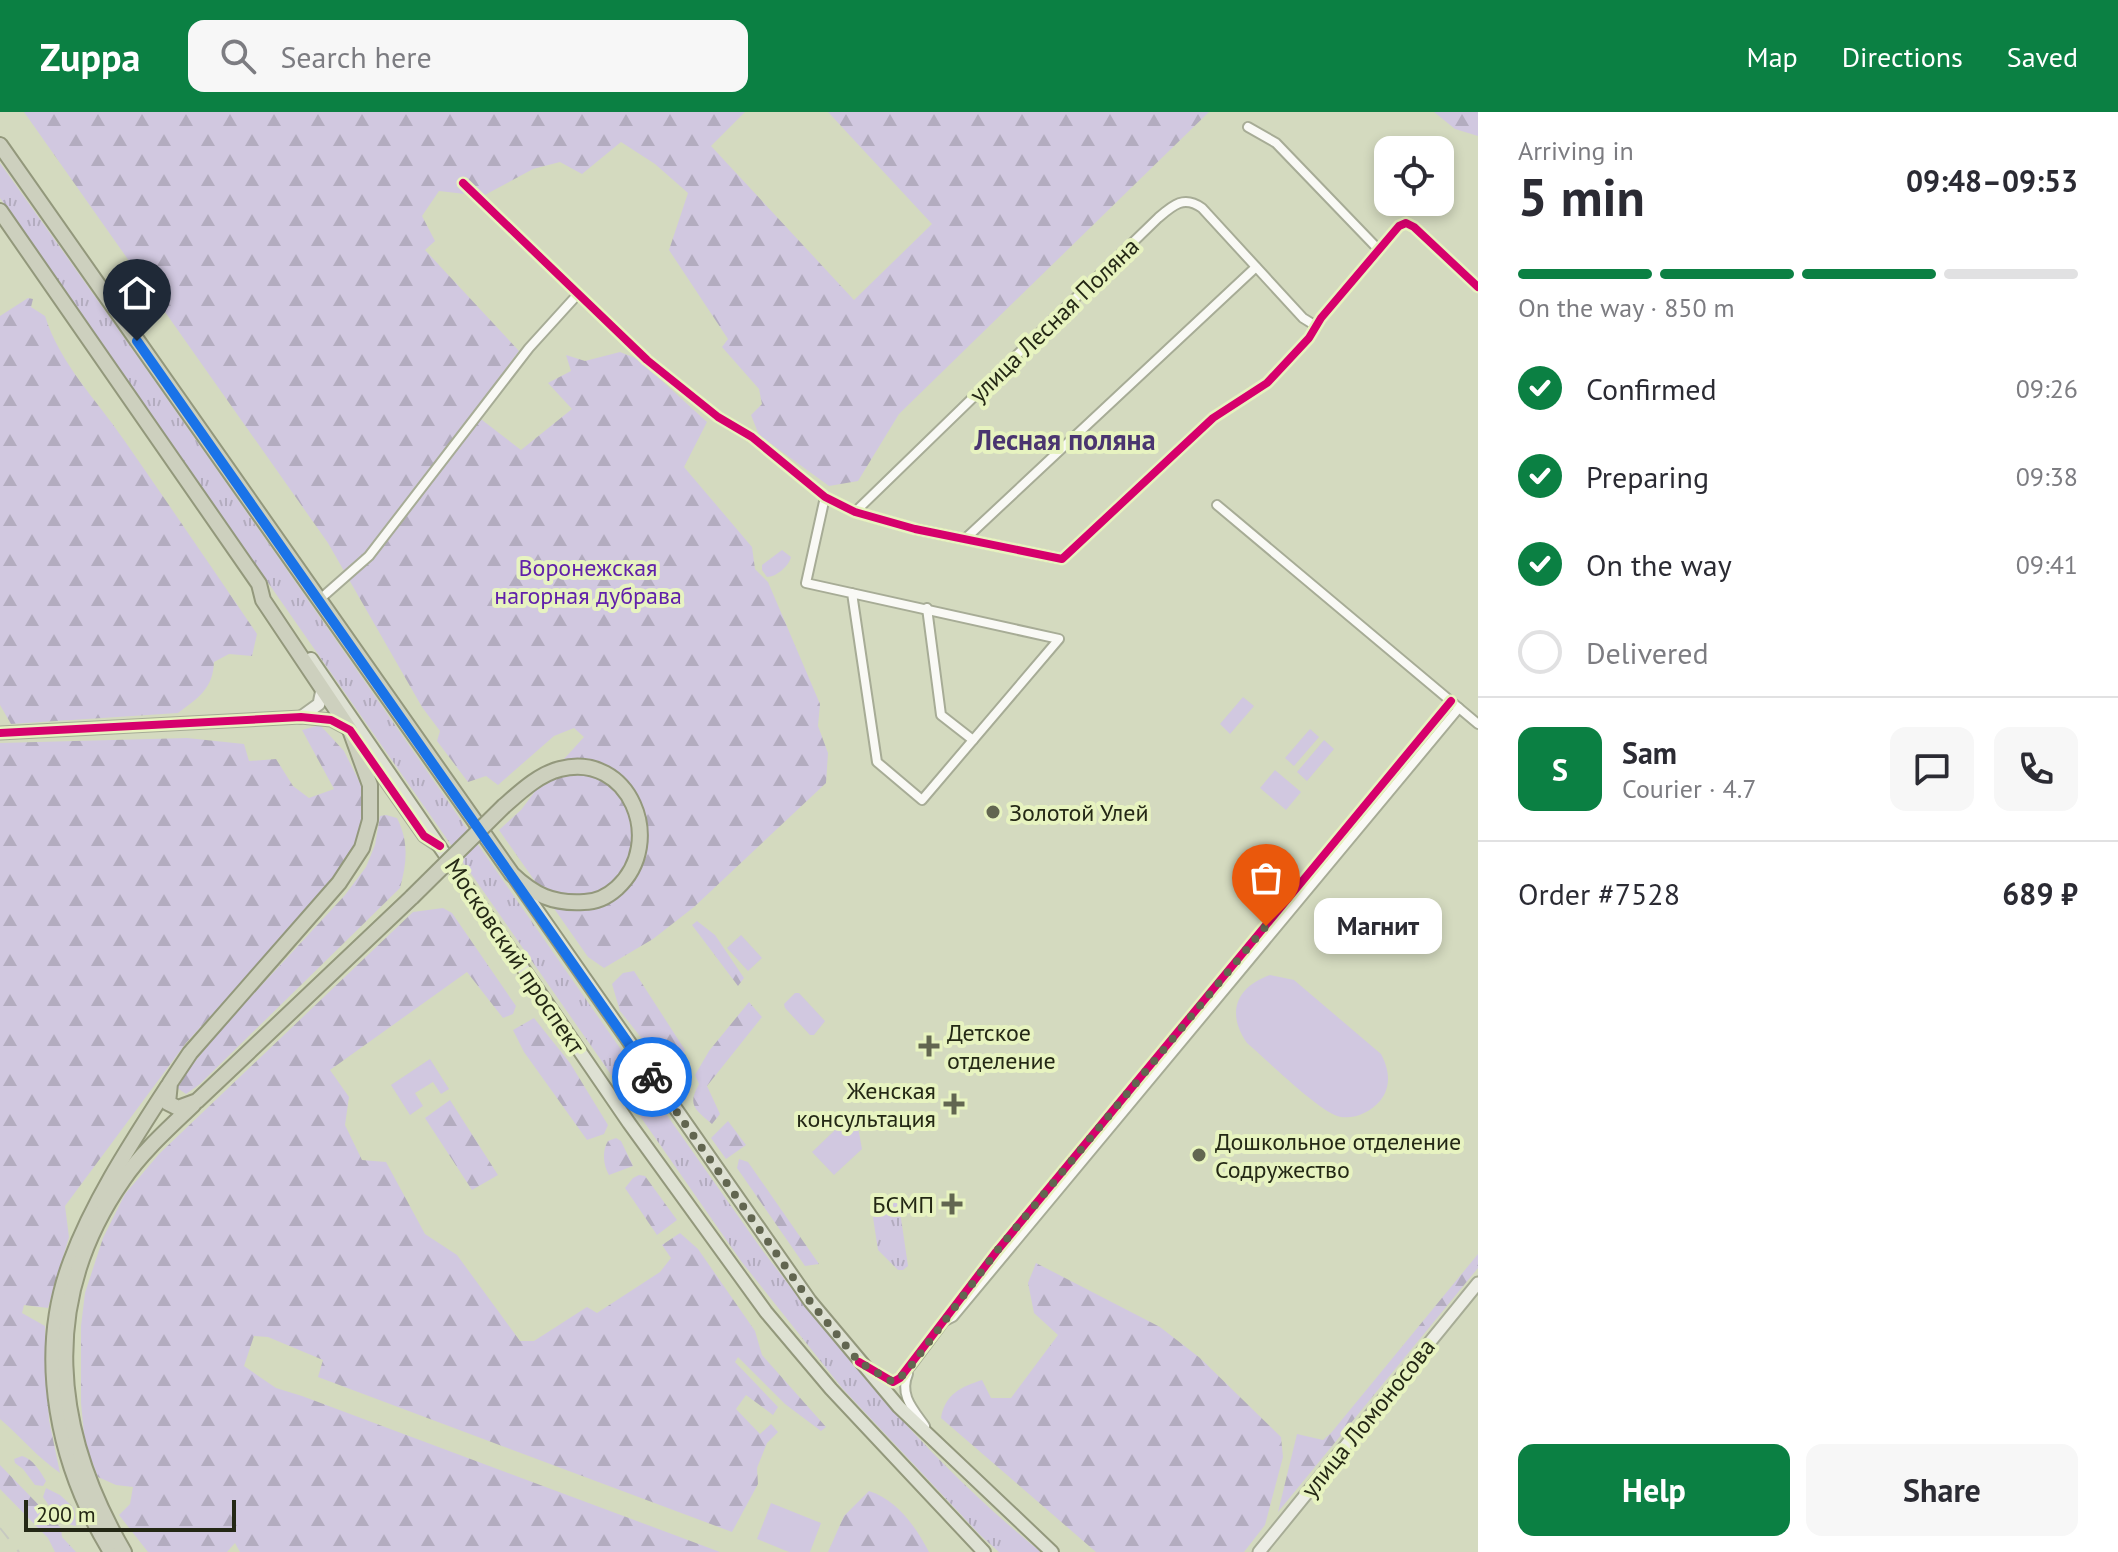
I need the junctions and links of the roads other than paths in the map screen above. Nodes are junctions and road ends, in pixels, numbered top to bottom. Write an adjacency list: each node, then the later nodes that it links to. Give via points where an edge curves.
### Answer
1 (1248, 127): 5 (street, via 1276,143)
2 (0, 145): 16 (highway, Московский проспект)
3 (463, 183): 8 (street)
4 (0, 211): 14 (highway, Московский проспект)
5 (1379, 250): 7 (street, via 1406,223); 9 (street)
6 (1256, 267): 9 (street, улица Лесная Поляна); 12 (street, улица Лесная Поляна, via 1202,208 1177,203); 13 (street)
7 (1478, 287)
8 (578, 294): 10 (street, via 689,395 752,437); 16 (street, via 529,348 369,556)
9 (1314, 329): 13 (street, via 1267,383 1213,418 1062,559)
10 (825, 497): 12 (street); 15 (street, via 806,583)
11 (1217, 505): 19 (street)
12 (855, 512): 13 (street)
13 (965, 539)
14 (259, 584): 18 (highway, via 263,600); 26 (main road, Московский проспект)
15 (852, 593): 17 (street); 25 (street, via 877,762 922,800)
16 (319, 600): 27 (highway, Московский проспект)
17 (927, 608): 25 (street, via 941,715); 25 (street, via 1059,639)
18 (322, 688): 21 (street, via 319,704); 23 (highway)
19 (1451, 701): 20 (street); 31 (street)
20 (1459, 708): 22 (street); 31 (street, via 981,1285)
21 (301, 717): 23 (street, via 331,720); 24 (street)
22 (1478, 724)
23 (350, 730): 26 (street, via 424,836); 28 (highway, via 370,785 370,820 362,848 339,883 190,1053)
24 (0, 733)
25 (973, 740)
26 (440, 846): 37 (main road, Московский проспект, via 766,1312)
27 (512, 874): 29 (highway, bridge, via 553,901 601,899 630,873 639,851 641,827 634,806 604,774 580,767 547,774 504,806); 32 (main road, Московский проспект, via 764,1238)
28 (170, 1083): 29 (highway, via 171,1106 182,1108); 35 (highway, via 85,1227 64,1285 54,1343 64,1445 83,1499)
29 (197, 1101): 36 (highway, via 139,1160 112,1198 87,1250 70,1309 65,1381 75,1442 94,1496)
30 (1478, 1283): 39 (street, улица Ломоносова)
31 (941, 1323): 33 (street)
32 (859, 1362): 33 (street, via 893,1382); 34 (main road, Московский проспект)
33 (911, 1366): 34 (street, via 905,1379 908,1402)
34 (937, 1443): 38 (main road, Московский проспект)
35 (111, 1552)
36 (124, 1552)
37 (984, 1552)
38 (1052, 1552)
39 (1259, 1552)

